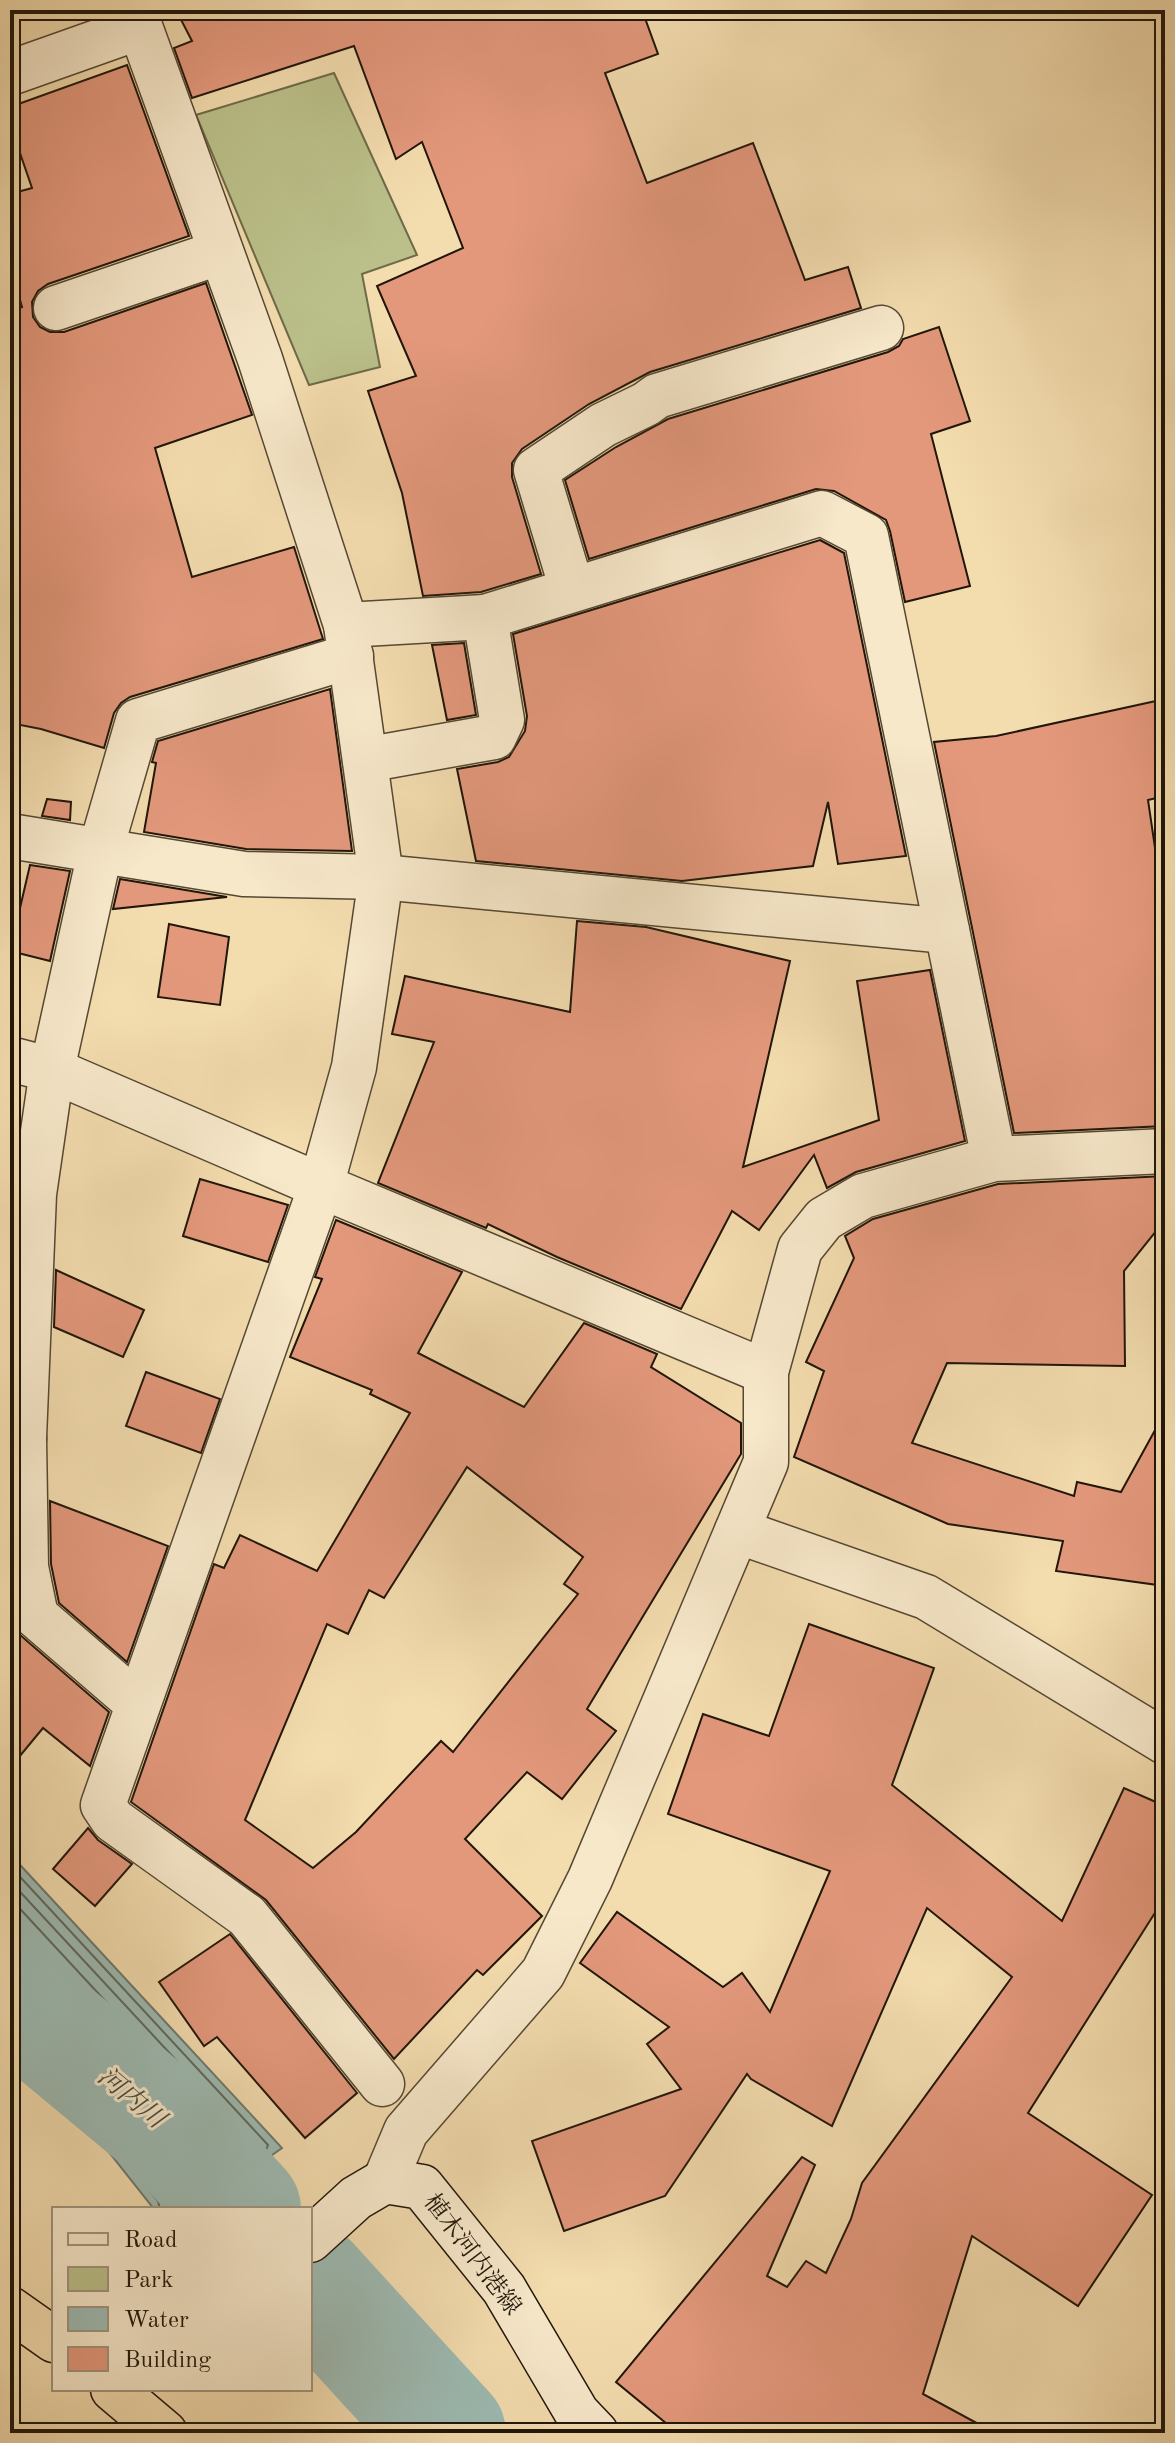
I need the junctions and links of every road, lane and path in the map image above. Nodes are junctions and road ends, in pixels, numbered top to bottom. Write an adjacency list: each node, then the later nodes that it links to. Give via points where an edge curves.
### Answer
1 (137, 19): 2 (street); 3 (street)
2 (10, 73)
3 (221, 252): 4 (street); 8 (street)
4 (56, 308)
5 (881, 328): 6 (street, via 657,396 536,470)
6 (572, 589): 7 (street); 13 (street, via 822,513 866,536)
7 (485, 617): 8 (street); 9 (street, via 502,720 494,737)
8 (349, 641): 9 (street); 11 (street, via 138,721)
9 (365, 760): 12 (street)
10 (10, 836): 11 (street)
11 (100, 852): 12 (street, via 244,874); 15 (street)
12 (381, 877): 13 (street); 18 (street, via 354,1067)
13 (947, 931): 17 (street)
14 (10, 1059): 15 (street)
15 (52, 1070): 18 (street); 20 (street, via 34,1194)
16 (1165, 1151): 17 (street)
17 (994, 1159): 19 (street, via 863,1196 824,1219 800,1249)
18 (321, 1186): 19 (street); 22 (street)
19 (766, 1372): 21 (street, via 766,1462)
20 (17, 1438): 22 (street, via 26,1567 36,1616)
21 (737, 1531): 23 (street, via 926,1597); 25 (street, via 590,1879 543,1973 406,2131)
22 (138, 1704): 24 (street, via 103,1805 108,1813 247,1916)
23 (1165, 1742)
24 (382, 2084)
25 (370, 2190): 26 (street); 31 (street, 植木河内港線, via 422,2187 504,2289 577,2413)
26 (312, 2238)
27 (10, 2309): 28 (highway)
28 (52, 2339)
29 (125, 2392): 30 (highway)
30 (165, 2433)
31 (596, 2433)

